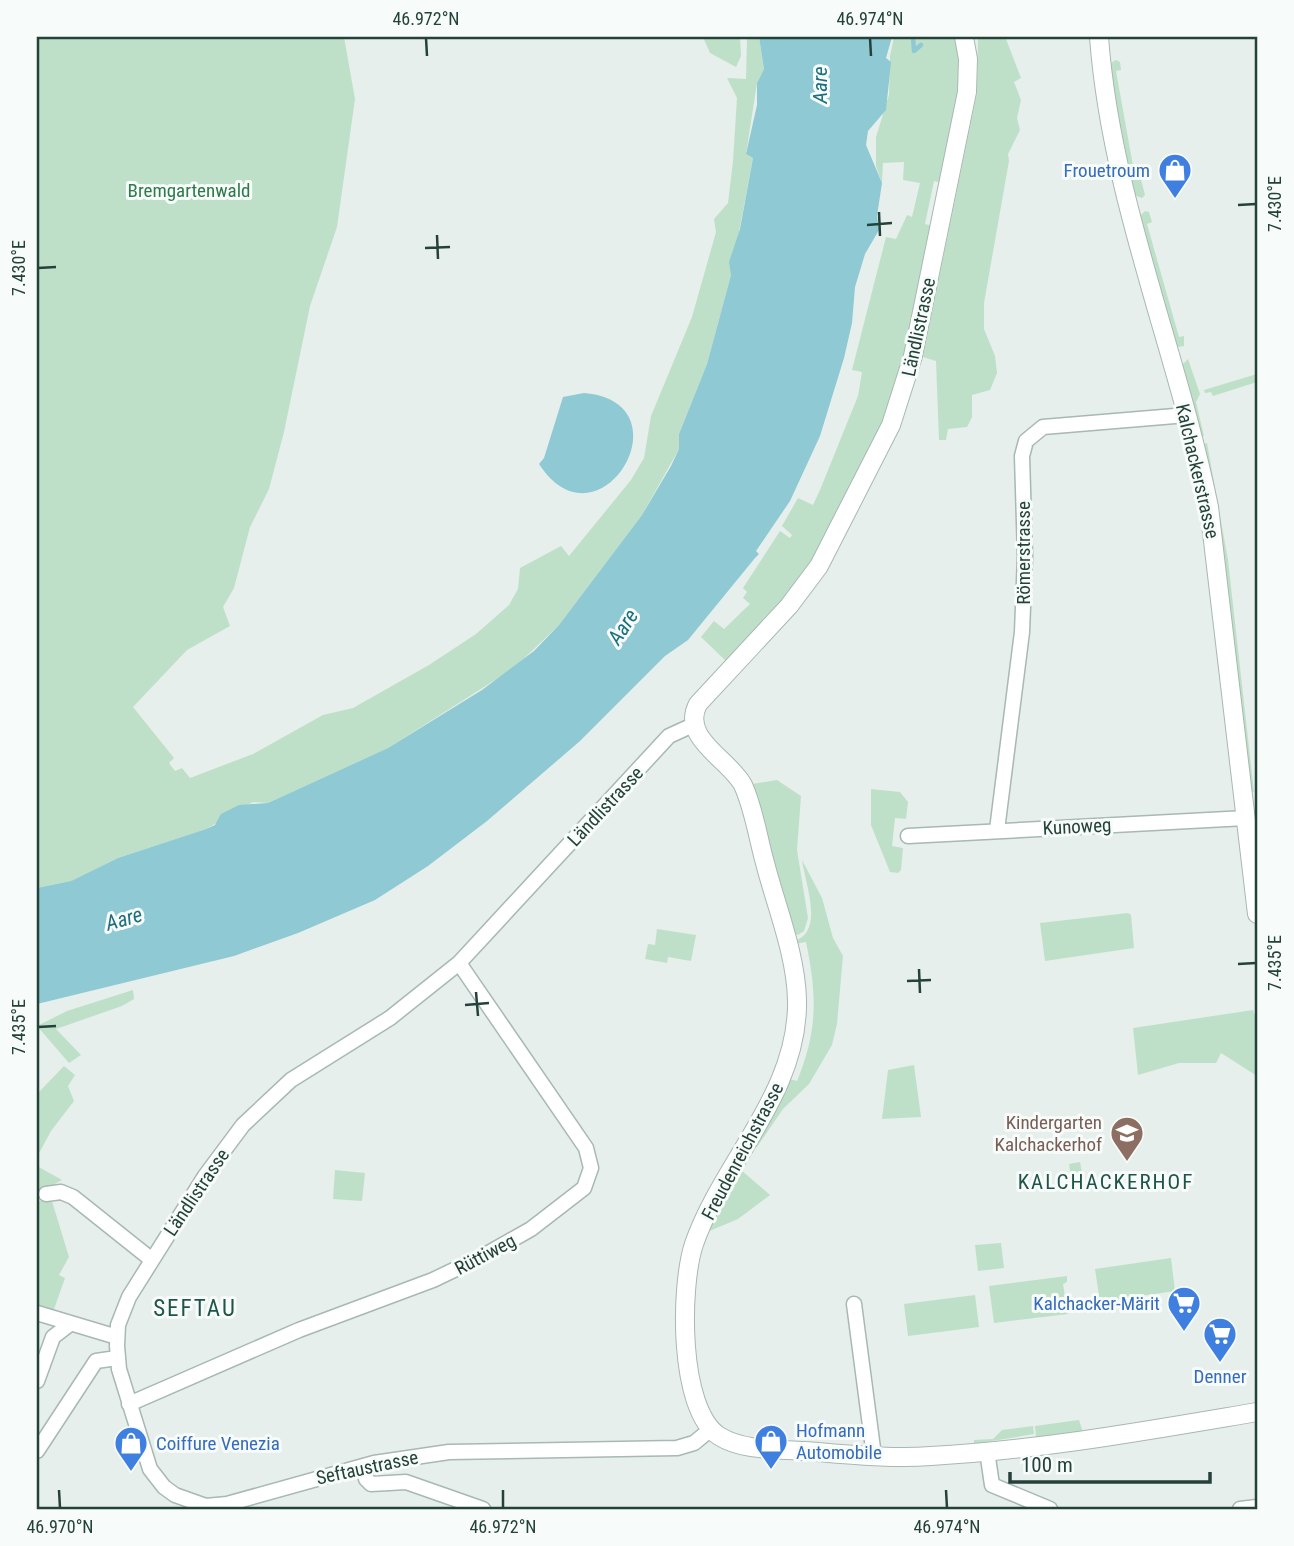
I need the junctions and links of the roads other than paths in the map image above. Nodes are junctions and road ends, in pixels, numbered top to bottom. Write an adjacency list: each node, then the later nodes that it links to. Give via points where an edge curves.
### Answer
1 (964, 37): 4 (street, Ländlistrasse, via 967,92 913,356 891,425 819,566 789,606 698,704)
2 (1099, 37): 3 (street, Kalchackerstrasse, via 1117,160)
3 (1187, 415): 5 (street, Kalchackerstrasse, via 1213,533); 6 (street, Römerstrasse, via 1044,427 1026,441 1022,456 1022,632)
4 (694, 725): 9 (street, Ländlistrasse, via 669,736); 20 (street, Freudenreichstrasse, via 743,786 793,968 797,998 786,1067 704,1222 689,1261 685,1307 691,1376 697,1405)
5 (1246, 818): 6 (street, Kunoweg); 8 (street, Kalchackerstrasse)
6 (997, 830): 7 (street, Kunoweg)
7 (908, 836)
8 (1257, 914)
9 (459, 963): 11 (street, Ländlistrasse, via 390,1018 291,1080 243,1125); 18 (street, Rüttiweg, via 586,1148 591,1168 584,1188 531,1229 433,1280 299,1330)
10 (46, 1194): 11 (street, via 61,1192 74,1197)
11 (152, 1260): 15 (street, Ländlistrasse, via 123,1310)
12 (854, 1304): 23 (street)
13 (37, 1313): 14 (street)
14 (70, 1324): 15 (street); 17 (street, via 53,1337)
15 (117, 1337): 16 (street, Ländlistrasse)
16 (117, 1358): 18 (street, Seftaustrasse); 21 (street, via 96,1361)
17 (37, 1381)
18 (129, 1404): 24 (street, Seftaustrasse, via 156,1479 194,1503 228,1504)
19 (1257, 1412): 22 (street)
20 (711, 1429): 23 (street, via 742,1445); 24 (street, Seftaustrasse, via 694,1443 677,1448 449,1452)
21 (37, 1451)
22 (987, 1451): 23 (street); 27 (street, via 992,1485)
23 (874, 1456)
24 (364, 1466): 26 (street, via 371,1484 406,1482)
25 (1257, 1507): 28 (street)
26 (483, 1509)
27 (1050, 1509)
28 (1240, 1509)

